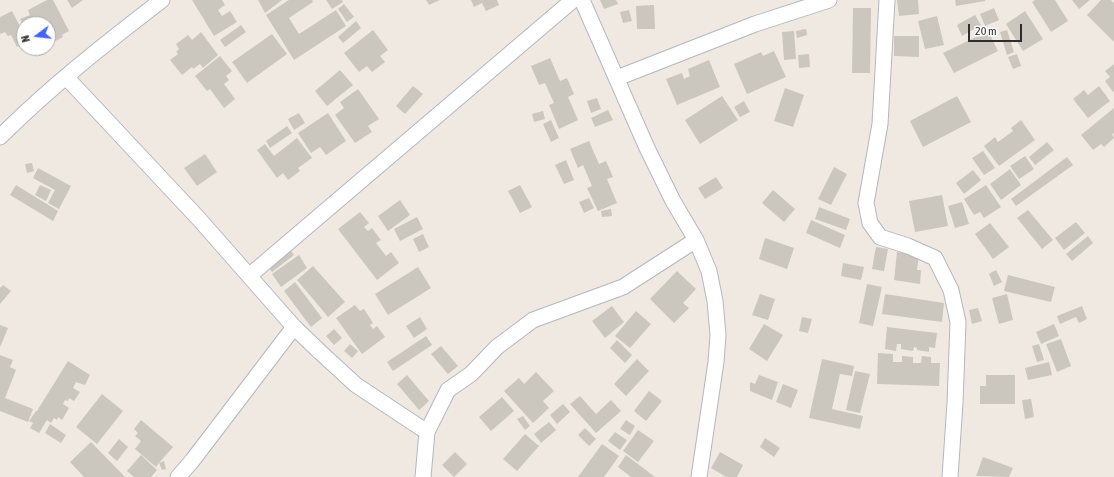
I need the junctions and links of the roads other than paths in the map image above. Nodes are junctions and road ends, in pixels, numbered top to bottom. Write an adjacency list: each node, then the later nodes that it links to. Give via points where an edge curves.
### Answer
1 (162, 0): 6 (street)
2 (573, 0): 10 (street)
3 (582, 0): 7 (street)
4 (828, 0): 7 (street, via 755,24)
5 (887, 0): 16 (street, via 880,124 866,203 870,222 880,237 935,258 951,290 958,322)
6 (66, 77): 8 (street); 10 (street)
7 (617, 78): 9 (street, via 646,148)
8 (0, 137)
9 (696, 240): 12 (street, via 623,287 533,320 497,347 471,374 448,390); 15 (street, via 709,271 718,335)
10 (249, 276): 11 (street)
11 (294, 326): 12 (street, via 356,385); 13 (street)
12 (427, 432): 14 (street)
13 (178, 477)
14 (423, 477)
15 (699, 477)
16 (950, 477)

